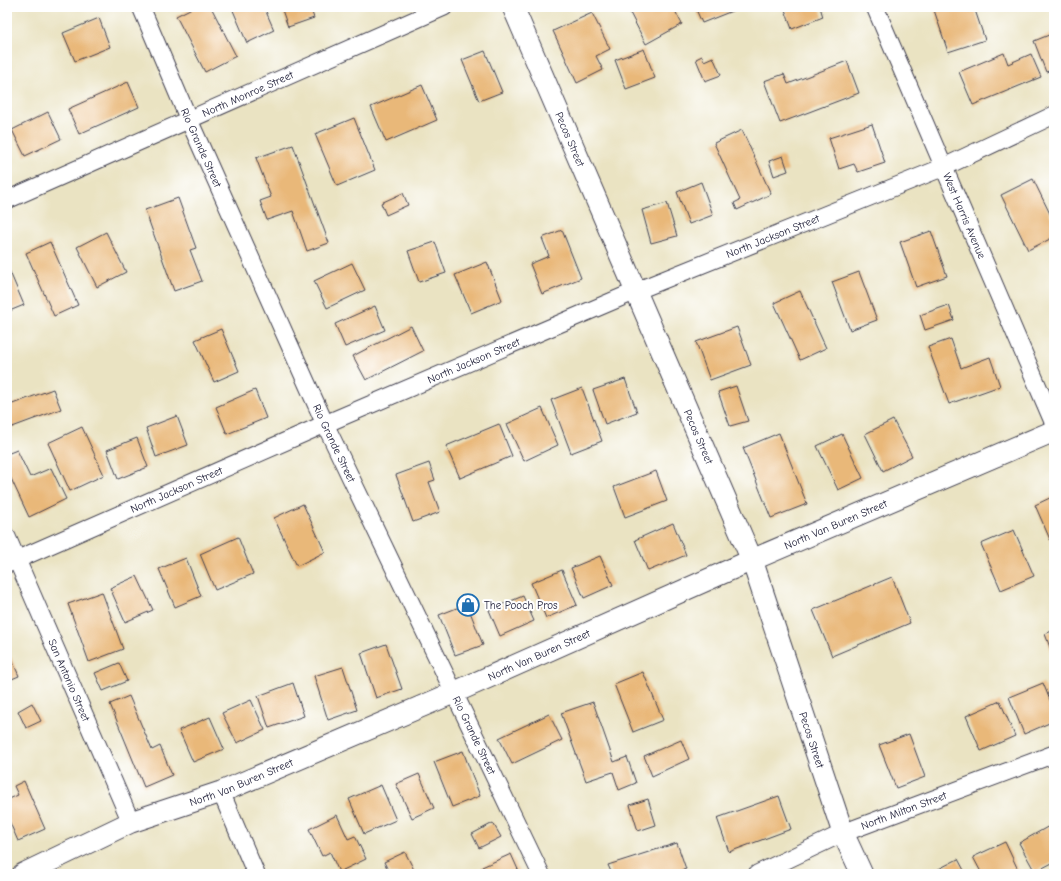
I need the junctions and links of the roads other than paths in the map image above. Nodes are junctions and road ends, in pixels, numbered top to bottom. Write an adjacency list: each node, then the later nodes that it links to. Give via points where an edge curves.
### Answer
1 (141, 7): 6 (street, Rio Grande Street)
2 (444, 7): 6 (street, North Monroe Street)
3 (513, 7): 9 (street, Pecos Street)
4 (875, 7): 7 (street, West Harris Avenue)
5 (1054, 115): 7 (street, North Jackson Street)
6 (189, 120): 8 (street, North Monroe Street); 10 (street, Rio Grande Street)
7 (944, 167): 9 (street, North Jackson Street); 11 (street, West Harris Avenue)
8 (7, 200)
9 (636, 291): 10 (street, North Jackson Street); 14 (street, Pecos Street)
10 (325, 424): 15 (street, North Jackson Street); 16 (street, Rio Grande Street)
11 (1054, 424)
12 (1054, 431): 14 (street, North Van Buren Street)
13 (7, 537): 15 (street, San Antonio Street)
14 (752, 560): 16 (street, North Van Buren Street); 20 (street, Pecos Street)
15 (12, 562): 19 (street, San Antonio Street)
16 (453, 693): 18 (street, North Van Buren Street); 23 (street, Rio Grande Street)
17 (1054, 754): 20 (street, North Milton Street)
18 (222, 792): 19 (street, North Van Buren Street); 22 (street)
19 (131, 822): 21 (street, North Van Buren Street)
20 (843, 834): 24 (street, North Milton Street); 25 (street, Pecos Street)
21 (23, 874)
22 (256, 874)
23 (541, 874)
24 (757, 874)
25 (862, 874)

